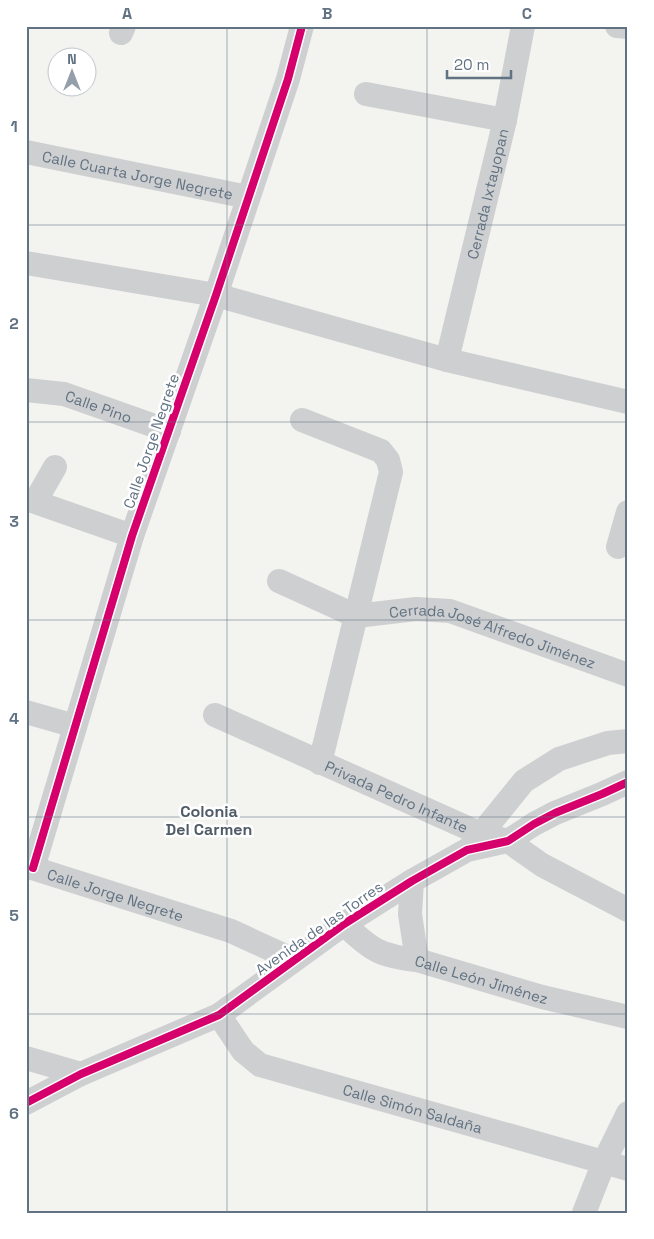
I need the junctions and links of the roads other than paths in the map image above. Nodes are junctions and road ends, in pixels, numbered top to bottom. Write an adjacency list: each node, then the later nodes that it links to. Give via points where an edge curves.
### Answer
1 (302, 26): 8 (street, Calle Jorge Negrete, via 288,79)
2 (524, 26): 6 (street, Cerrada Ixtayopan)
3 (617, 26): 4 (street)
4 (628, 27)
5 (366, 94): 6 (street)
6 (505, 120): 11 (street, Cerrada Ixtayopan)
7 (26, 152): 8 (street, Calle Cuarta Jorge Negrete)
8 (248, 196): 10 (street, Calle Jorge Negrete)
9 (26, 263): 10 (street)
10 (216, 295): 11 (street); 15 (street, Calle Jorge Negrete)
11 (447, 360): 13 (street)
12 (26, 390): 15 (street, Calle Pino, via 64,394)
13 (628, 402)
14 (302, 420): 21 (street, via 381,451 388,460 390,472)
15 (169, 431): 18 (street, Calle Jorge Negrete)
16 (55, 467): 18 (street, via 35,502)
17 (628, 512): 19 (street)
18 (132, 536): 25 (street, Calle Jorge Negrete)
19 (618, 547)
20 (279, 581): 21 (street)
21 (356, 616): 22 (street, Cerrada José Alfredo Jiménez, via 416,609 450,611); 27 (street)
22 (628, 675)
23 (26, 712): 25 (street)
24 (215, 715): 27 (street, Privada Pedro Infante)
25 (76, 726): 31 (street, Calle Jorge Negrete)
26 (628, 741): 30 (street, Avenida de las Torres, via 608,743 559,759 524,781)
27 (320, 763): 30 (street, Privada Pedro Infante, via 436,813)
28 (628, 782): 29 (street, via 555,813)
29 (508, 841): 30 (street, Privada Pedro Infante); 33 (street, Privada Pedro Infante, via 542,865)
30 (474, 842): 32 (street, Avenida de las Torres)
31 (30, 867): 35 (street, Calle Jorge Negrete, via 231,931)
32 (412, 882): 34 (street, Avenida de las Torres); 36 (street, via 410,914)
33 (628, 910)
34 (344, 924): 35 (street, Avenida de las Torres); 36 (street, Calle León Jiménez, via 364,944 380,954)
35 (294, 960): 37 (street, Avenida de las Torres)
36 (417, 960): 38 (street, Calle León Jiménez, via 542,998)
37 (219, 1015): 40 (street, Avenida de las Torres); 43 (street, Calle Simón Saldaña, via 243,1051 260,1065)
38 (628, 1017)
39 (26, 1058): 40 (street)
40 (81, 1074): 41 (street, Avenida de las Torres)
41 (26, 1103)
42 (628, 1113): 43 (street)
43 (604, 1162): 44 (street, Calle Simón Saldaña); 45 (street)
44 (628, 1169)
45 (584, 1213)

